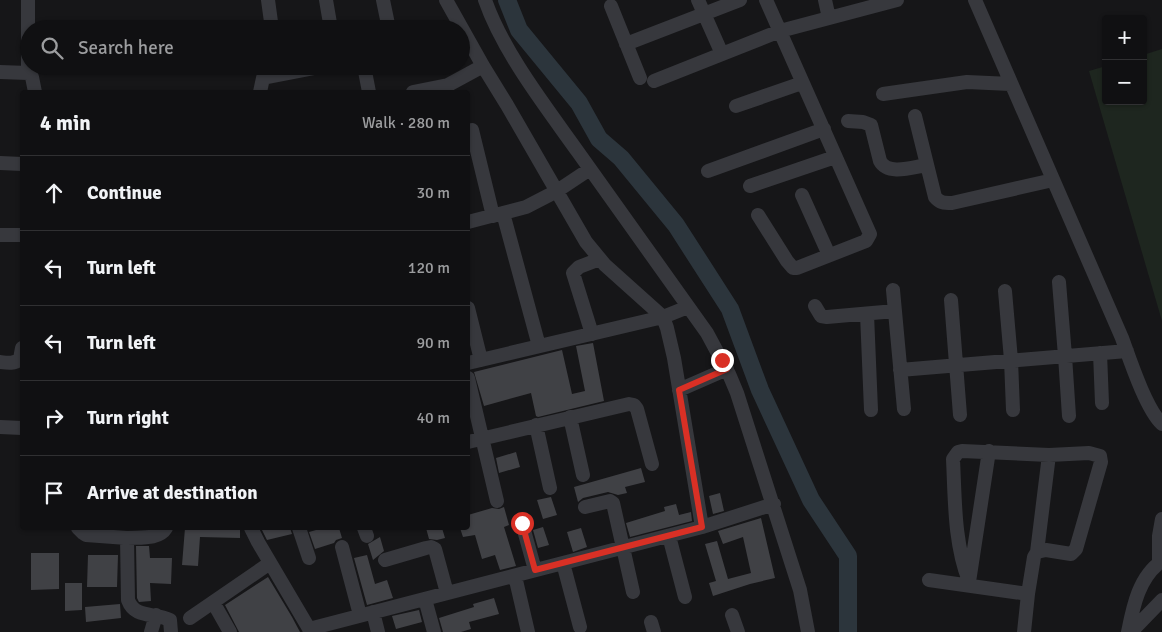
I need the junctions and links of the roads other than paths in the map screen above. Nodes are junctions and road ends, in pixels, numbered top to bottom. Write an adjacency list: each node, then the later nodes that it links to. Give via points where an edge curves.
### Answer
1 (28, 0): 16 (street)
2 (268, 0): 17 (street)
3 (326, 0): 18 (street)
4 (383, 0): 19 (street)
5 (446, 0): 20 (street)
6 (485, 0): 51 (street, via 507,47)
7 (698, 0): 14 (street)
8 (740, 0): 14 (street)
9 (766, 0): 21 (street)
10 (825, 0): 15 (street)
11 (898, 0): 15 (street)
12 (974, 0): 36 (street)
13 (611, 6): 23 (street)
14 (704, 15): 23 (street); 24 (street)
15 (830, 18): 21 (street)
16 (28, 20)
17 (271, 20)
18 (329, 20)
19 (387, 20)
20 (457, 20)
21 (780, 32): 24 (street); 35 (street)
22 (470, 44): 25 (street)
23 (626, 44): 33 (street)
24 (722, 54): 34 (street)
25 (482, 66): 28 (street); 55 (street)
26 (0, 72): 27 (street)
27 (20, 73)
28 (470, 73)
29 (30, 75): 37 (street)
30 (264, 75): 38 (street)
31 (366, 75): 39 (street)
32 (467, 75): 40 (street)
33 (640, 78)
34 (654, 81)
35 (802, 82): 42 (street); 45 (street)
36 (1011, 84): 41 (street, via 967,82); 53 (street)
37 (35, 90)
38 (260, 90)
39 (369, 90)
40 (438, 90)
41 (883, 94)
42 (736, 106)
43 (915, 116): 50 (street)
44 (848, 121): 50 (street, via 871,125 882,166 896,169)
45 (824, 129): 47 (street); 52 (street)
46 (472, 130): 57 (street)
47 (835, 157): 54 (street); 62 (street, via 870,234 866,241)
48 (0, 163): 49 (street)
49 (20, 164)
50 (927, 165): 53 (street, via 934,197 944,203)
51 (590, 169): 55 (street); 69 (street)
52 (708, 171)
53 (1053, 180): 76 (street)
54 (750, 186)
55 (557, 191): 57 (street, via 526,207); 63 (street, via 586,242)
56 (802, 195): 62 (street)
57 (498, 215): 59 (street); 75 (street)
58 (758, 215): 62 (street, via 793,268)
59 (470, 222)
60 (0, 235): 61 (street)
61 (20, 235)
62 (829, 255)
63 (600, 259): 72 (street); 74 (street, via 573,272)
64 (1059, 282): 78 (street)
65 (893, 290): 70 (street)
66 (1005, 291): 80 (street)
67 (951, 300): 83 (street)
68 (815, 306): 71 (street, via 821,316 827,317)
69 (688, 307): 72 (street); 84 (street)
70 (895, 311): 71 (street); 85 (street)
71 (866, 314): 90 (street)
72 (662, 317): 74 (street); 87 (street)
73 (470, 326): 81 (street)
74 (592, 334): 75 (street)
75 (539, 346): 81 (street)
76 (1127, 351): 77 (street); 95 (street, via 1152,409)
77 (1100, 353): 78 (street); 88 (street)
78 (1065, 356): 80 (street); 94 (street)
79 (20, 359): 82 (street, via 11,363)
80 (1011, 360): 83 (street); 91 (street)
81 (474, 361)
82 (0, 362)
83 (956, 365): 85 (street); 92 (street)
84 (727, 369): 87 (street); 107 (street)
85 (900, 370): 89 (street)
86 (470, 386): 99 (street)
87 (679, 390): 111 (street)
88 (1102, 403)
89 (904, 409)
90 (871, 410)
91 (1013, 410)
92 (960, 415)
93 (570, 416): 96 (street); 103 (street, via 634,405); 104 (street)
94 (1069, 416)
95 (1162, 424)
96 (536, 425): 99 (street); 105 (street)
97 (0, 427): 98 (street)
98 (20, 428)
99 (483, 438): 100 (street); 106 (street)
100 (470, 441)
101 (989, 451): 102 (street); 129 (street); 129 (street, via 962,451 953,459 960,552)
102 (1048, 455): 120 (street); 120 (street, via 1089,453 1100,456 1101,462 1074,552)
103 (652, 464)
104 (583, 475)
105 (550, 488)
106 (497, 501)
107 (774, 504): 111 (street); 150 (street, via 805,607)
108 (585, 507): 119 (street, via 614,502)
109 (1162, 519): 123 (street)
110 (522, 523): 126 (street)
111 (702, 527): 116 (street)
112 (80, 530): 117 (street, via 86,534)
113 (164, 530): 117 (street, via 155,536)
114 (252, 530): 124 (street)
115 (300, 530): 121 (street)
116 (669, 536): 119 (street); 133 (street)
117 (127, 538): 138 (street, via 129,605 136,612)
118 (342, 547): 137 (street)
119 (623, 548): 125 (street); 130 (street)
120 (1037, 552): 132 (street)
121 (309, 558)
122 (385, 560): 131 (street, via 431,547 435,549)
123 (1160, 562): 152 (street, via 1139,591)
124 (270, 563): 136 (street); 142 (street)
125 (563, 563): 126 (street); 141 (street)
126 (535, 570): 127 (street)
127 (514, 576): 131 (street); 148 (street)
128 (929, 580): 129 (street)
129 (969, 583): 132 (street)
130 (633, 592)
131 (447, 593): 134 (street)
132 (1028, 594): 151 (street)
133 (685, 597)
134 (425, 599): 137 (street); 147 (street)
135 (1162, 600): 152 (street)
136 (213, 602): 140 (street); 145 (street)
137 (367, 614): 142 (street); 146 (street)
138 (156, 615): 143 (street); 144 (street, via 170,620)
139 (732, 615): 149 (street)
140 (190, 618)
141 (580, 627)
142 (310, 630)
143 (151, 632)
144 (171, 632)
145 (230, 632)
146 (378, 632)
147 (434, 632)
148 (528, 632)
149 (738, 632)
150 (808, 632)
151 (1024, 632)
152 (1129, 632)

